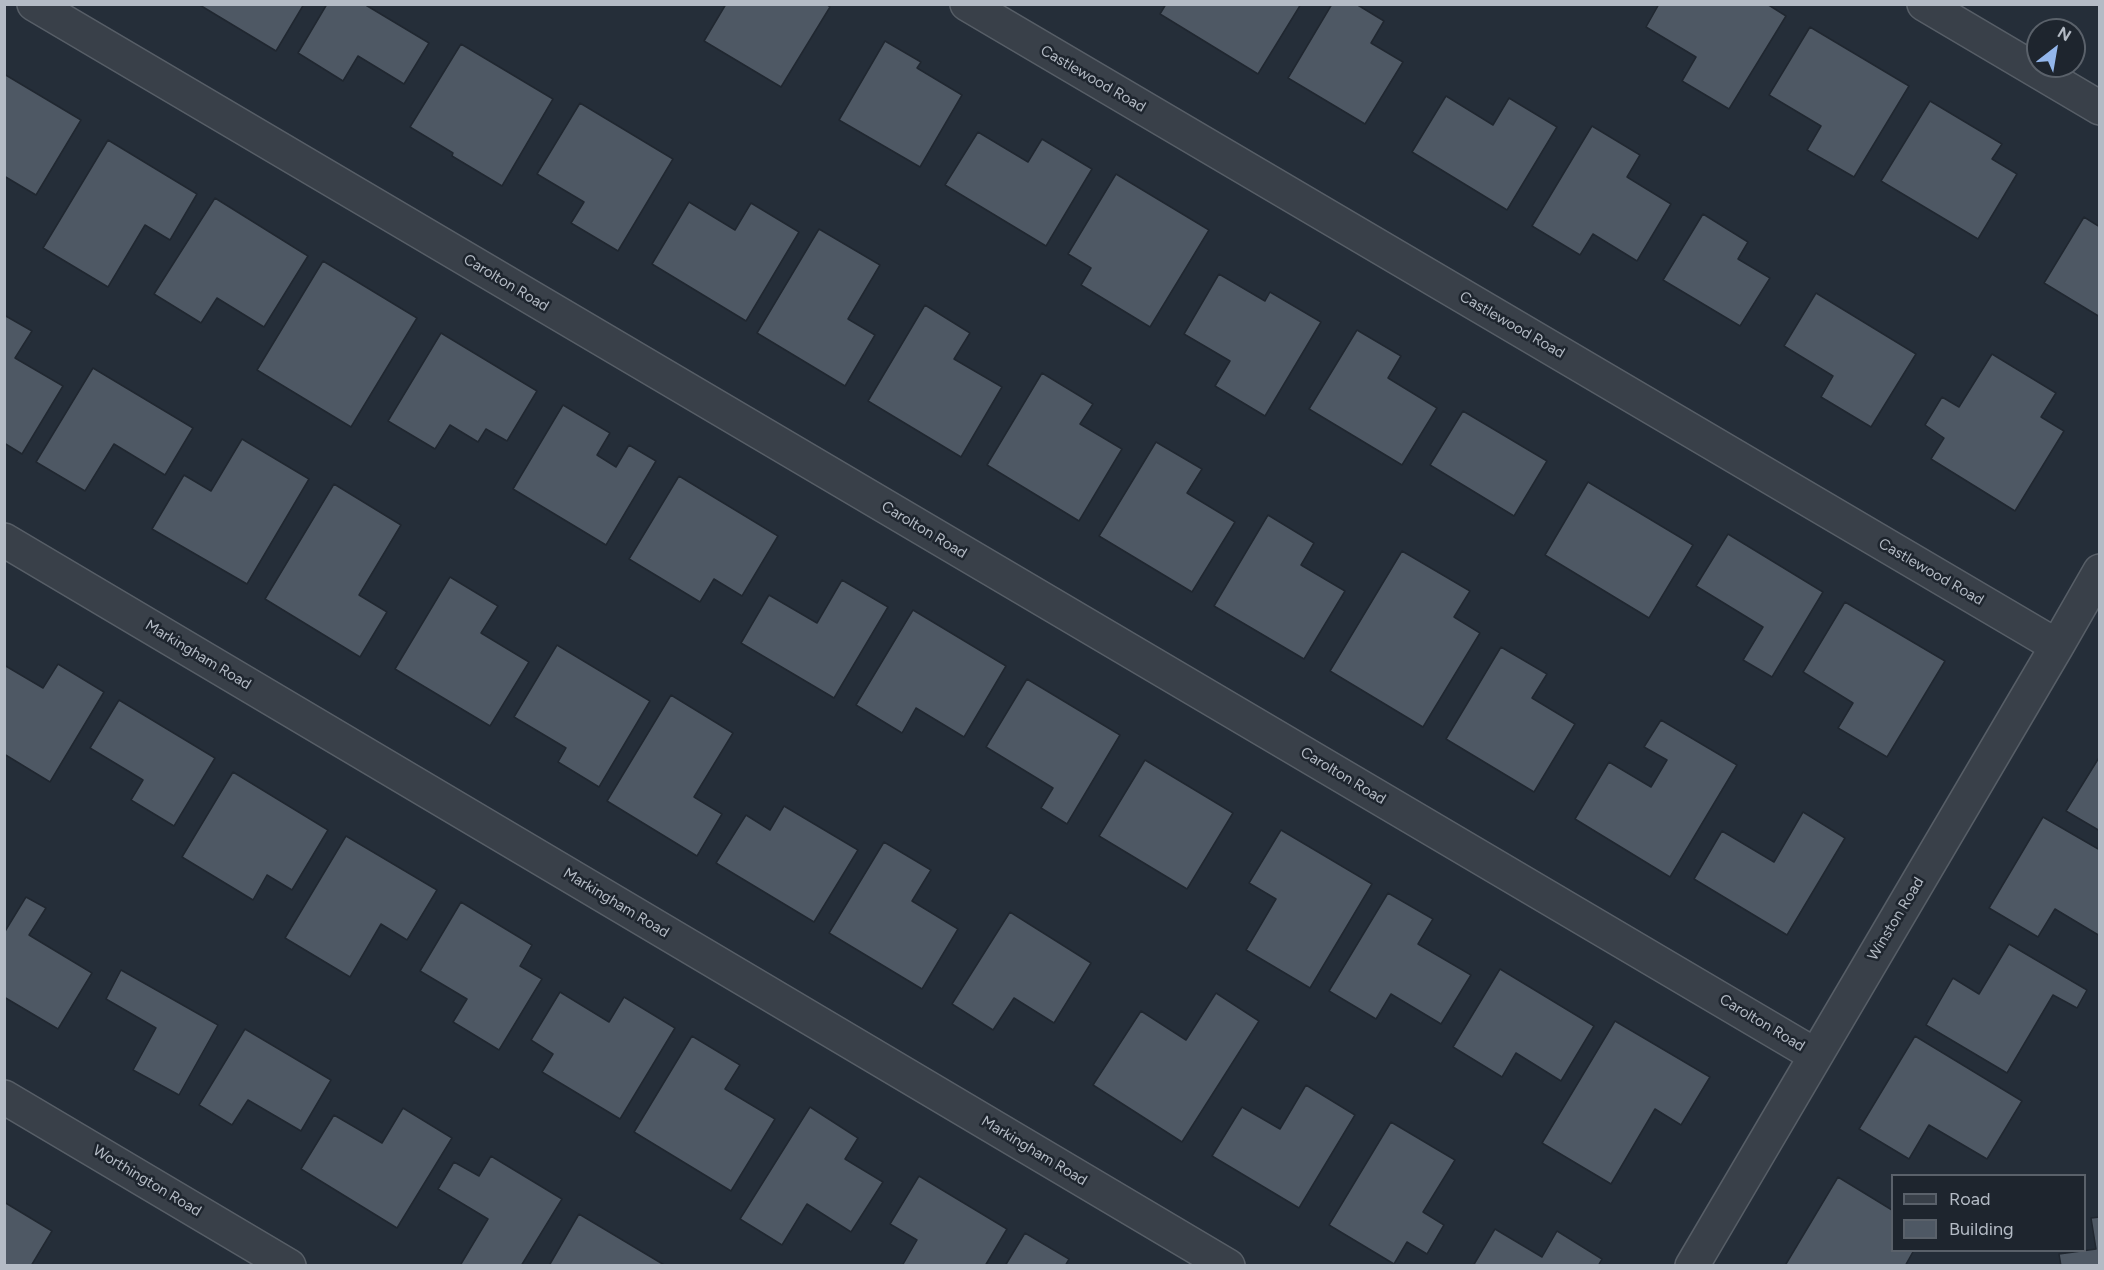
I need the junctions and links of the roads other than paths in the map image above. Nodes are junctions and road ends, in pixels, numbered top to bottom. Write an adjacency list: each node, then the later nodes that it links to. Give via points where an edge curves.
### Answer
1 (34, 4): 8 (street, Carolton Road)
2 (967, 4): 7 (street, Castlewood Road)
3 (1924, 4): 4 (street)
4 (2100, 108)
5 (4, 540): 11 (street, Markingham Road)
6 (2100, 571): 7 (street, Winston Road)
7 (2058, 646): 8 (street, Winston Road)
8 (1815, 1054): 12 (street, Winston Road)
9 (4, 1097): 10 (street, Worthington Road)
10 (289, 1266)
11 (1227, 1266)
12 (1692, 1266)

